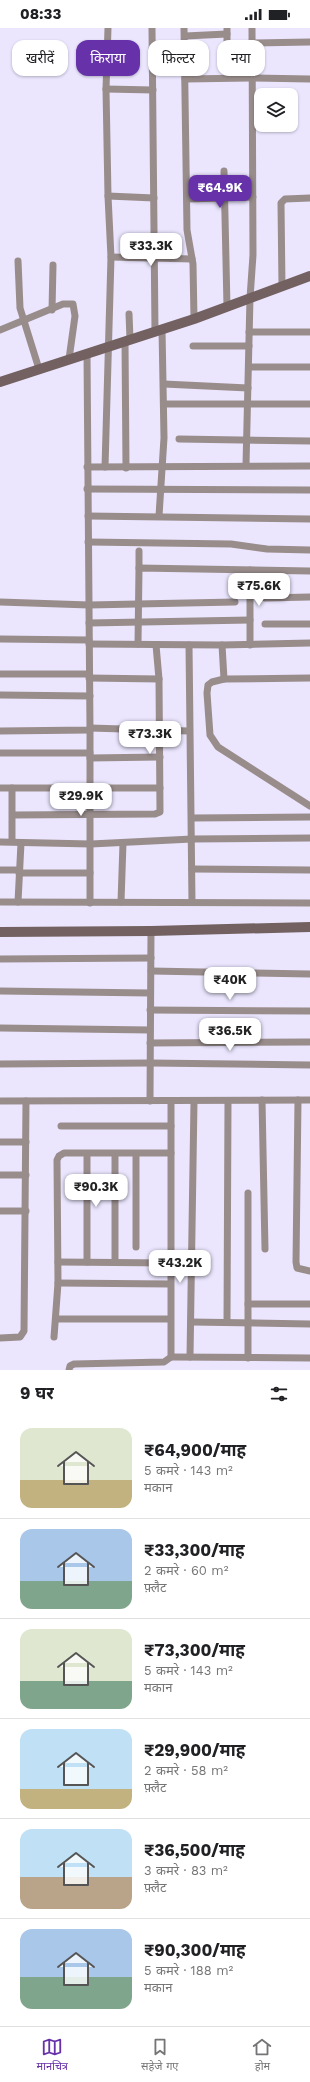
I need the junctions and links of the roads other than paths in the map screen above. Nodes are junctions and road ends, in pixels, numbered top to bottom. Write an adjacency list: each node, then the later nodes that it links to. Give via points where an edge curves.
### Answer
1 (108, 28): 12 (street)
2 (152, 28): 13 (street)
3 (252, 28): 6 (street)
4 (227, 31): 5 (street)
5 (185, 32): 11 (street)
6 (252, 40)
7 (310, 42): 8 (street)
8 (265, 43)
9 (252, 78): 10 (street); 11 (street); 16 (street)
10 (310, 79)
11 (185, 80): 19 (street)
12 (106, 89): 13 (street); 15 (street)
13 (153, 90): 17 (street)
14 (224, 172): 20 (street)
15 (108, 196): 17 (street); 21 (street)
16 (253, 197): 20 (street); 28 (street)
17 (154, 198): 22 (street)
18 (310, 198): 27 (street, via 285,199 281,203)
19 (187, 199): 20 (street); 23 (street)
20 (225, 199): 29 (street)
21 (110, 257): 22 (street); 41 (street)
22 (155, 257): 23 (street); 35 (street)
23 (192, 259): 32 (street)
24 (18, 261): 33 (street)
25 (53, 265): 30 (street)
26 (310, 276): 27 (street)
27 (282, 287): 28 (street)
28 (250, 298): 29 (street); 36 (street)
29 (227, 307): 32 (street)
30 (52, 310): 33 (street); 43 (street, via 69,303 75,308)
31 (130, 314): 38 (street)
32 (194, 319): 35 (street)
33 (23, 321): 34 (street); 46 (street)
34 (0, 330)
35 (159, 330): 38 (street); 48 (street)
36 (249, 332): 37 (street); 40 (street)
37 (310, 332)
38 (127, 340): 41 (street); 60 (street)
39 (193, 346): 40 (street)
40 (249, 346): 44 (street)
41 (107, 347): 42 (street); 59 (street)
42 (87, 354): 43 (street); 58 (street)
43 (70, 359): 46 (street)
44 (249, 367): 45 (street); 49 (street)
45 (310, 367)
46 (39, 369): 47 (street)
47 (0, 382)
48 (164, 384): 49 (street); 50 (street)
49 (248, 388): 52 (street)
50 (164, 404): 52 (street); 61 (street)
51 (310, 404): 52 (street)
52 (247, 405): 54 (street)
53 (179, 439): 54 (street)
54 (247, 439): 55 (street); 56 (street)
55 (310, 441)
56 (246, 465): 57 (street); 61 (street)
57 (310, 466)
58 (87, 467): 59 (street); 62 (street)
59 (105, 467): 60 (street)
60 (126, 468): 61 (street)
61 (162, 468): 63 (street)
62 (86, 489): 63 (street); 65 (street)
63 (160, 490): 64 (street); 66 (street)
64 (310, 490)
65 (88, 516): 66 (street); 68 (street)
66 (159, 516): 67 (street)
67 (310, 519)
68 (88, 542): 69 (street, via 231,544); 79 (street)
69 (310, 550)
70 (139, 551): 71 (street)
71 (139, 568): 72 (street); 78 (street)
72 (250, 570): 73 (street); 80 (street)
73 (310, 571)
74 (310, 597): 75 (street)
75 (265, 598)
76 (0, 602): 79 (street)
77 (235, 602): 78 (street)
78 (138, 604): 79 (street); 81 (street)
79 (89, 605): 82 (street)
80 (250, 620): 81 (street); 92 (street)
81 (138, 622): 82 (street); 88 (street)
82 (89, 623): 86 (street)
83 (265, 624): 84 (street)
84 (310, 624)
85 (0, 639): 86 (street)
86 (89, 642): 88 (street); 94 (street)
87 (310, 643): 92 (street)
88 (138, 644): 89 (street)
89 (156, 645): 90 (street); 95 (street)
90 (189, 645): 91 (street); 103 (street)
91 (222, 645): 92 (street); 97 (street)
92 (250, 645)
93 (0, 674): 94 (street)
94 (89, 676): 95 (street); 99 (street)
95 (159, 678): 101 (street)
96 (310, 678): 97 (street)
97 (224, 679): 111 (street, via 212,682 208,686 210,735 213,741 218,747)
98 (0, 695): 99 (street)
99 (90, 696): 100 (street)
100 (90, 729): 101 (street); 102 (street); 105 (street)
101 (159, 729): 103 (street); 106 (street)
102 (0, 730)
103 (189, 731): 115 (street, via 192,758)
104 (0, 753): 105 (street)
105 (90, 755): 106 (street); 109 (street)
106 (160, 757): 110 (street)
107 (0, 788): 108 (street)
108 (12, 788): 109 (street); 113 (street)
109 (90, 788): 110 (street); 112 (street)
110 (160, 788): 112 (street, via 161,808 158,813)
111 (310, 806)
112 (90, 814): 113 (street); 122 (street)
113 (13, 816): 118 (street)
114 (310, 817): 115 (street)
115 (192, 818): 116 (street)
116 (192, 838): 117 (street); 121 (street); 123 (street)
117 (310, 838)
118 (12, 841): 119 (street); 120 (street)
119 (0, 842)
120 (21, 842): 122 (street); 126 (street)
121 (122, 843): 122 (street); 130 (street)
122 (91, 844): 127 (street)
123 (192, 869): 125 (street); 131 (street)
124 (0, 870): 126 (street)
125 (310, 870)
126 (19, 872): 127 (street); 129 (street)
127 (90, 873): 133 (street)
128 (0, 902): 129 (street)
129 (18, 902): 133 (street)
130 (121, 902): 131 (street); 133 (street)
131 (192, 902): 132 (street)
132 (310, 902)
133 (90, 903)
134 (310, 928): 135 (street)
135 (151, 931): 136 (street); 137 (street)
136 (0, 932)
137 (151, 958): 138 (street); 139 (street)
138 (0, 959)
139 (151, 971): 140 (street); 142 (street)
140 (310, 974)
141 (0, 991): 142 (street)
142 (150, 992): 143 (street)
143 (150, 1010): 144 (street); 146 (street)
144 (310, 1011)
145 (0, 1028): 146 (street)
146 (150, 1030): 148 (street)
147 (310, 1042): 148 (street)
148 (150, 1043): 149 (street)
149 (150, 1063): 150 (street); 151 (street); 157 (street)
150 (0, 1064)
151 (310, 1064)
152 (228, 1100): 153 (street); 159 (street); 188 (street)
153 (262, 1100): 154 (street); 175 (street)
154 (298, 1100): 155 (street); 180 (street, via 296,1262 297,1268)
155 (310, 1100)
156 (26, 1101): 157 (street); 160 (street); 164 (street)
157 (150, 1101): 158 (street)
158 (171, 1101): 159 (street); 162 (street)
159 (194, 1101): 187 (street)
160 (0, 1102)
161 (61, 1126): 162 (street)
162 (171, 1126): 166 (street)
163 (0, 1142): 164 (street)
164 (26, 1142): 169 (street)
165 (86, 1154): 167 (street); 176 (street, via 64,1153 57,1160); 177 (street)
166 (171, 1154): 168 (street); 179 (street)
167 (115, 1155): 168 (street); 178 (street)
168 (136, 1155): 174 (street)
169 (26, 1175): 170 (street); 173 (street)
170 (0, 1176)
171 (248, 1192): 183 (street)
172 (0, 1211): 173 (street)
173 (26, 1211): 192 (street, via 24,1331 20,1338)
174 (136, 1247)
175 (265, 1249)
176 (58, 1262): 177 (street); 181 (street)
177 (86, 1262): 178 (street)
178 (115, 1262): 179 (street)
179 (170, 1263): 182 (street)
180 (310, 1270)
181 (58, 1283): 182 (street); 185 (street)
182 (170, 1284): 186 (street)
183 (248, 1304): 184 (street); 189 (street)
184 (310, 1304)
185 (56, 1319): 186 (street); 191 (street)
186 (170, 1319): 193 (street)
187 (191, 1322): 188 (street); 194 (street)
188 (227, 1322): 189 (street)
189 (248, 1324): 190 (street); 195 (street)
190 (310, 1324)
191 (54, 1337)
192 (0, 1338)
193 (171, 1357): 194 (street); 197 (street, via 164,1362)
194 (190, 1357): 195 (street)
195 (248, 1358): 196 (street)
196 (310, 1358)
197 (101, 1367): 198 (street, via 74,1364)
198 (69, 1370)

